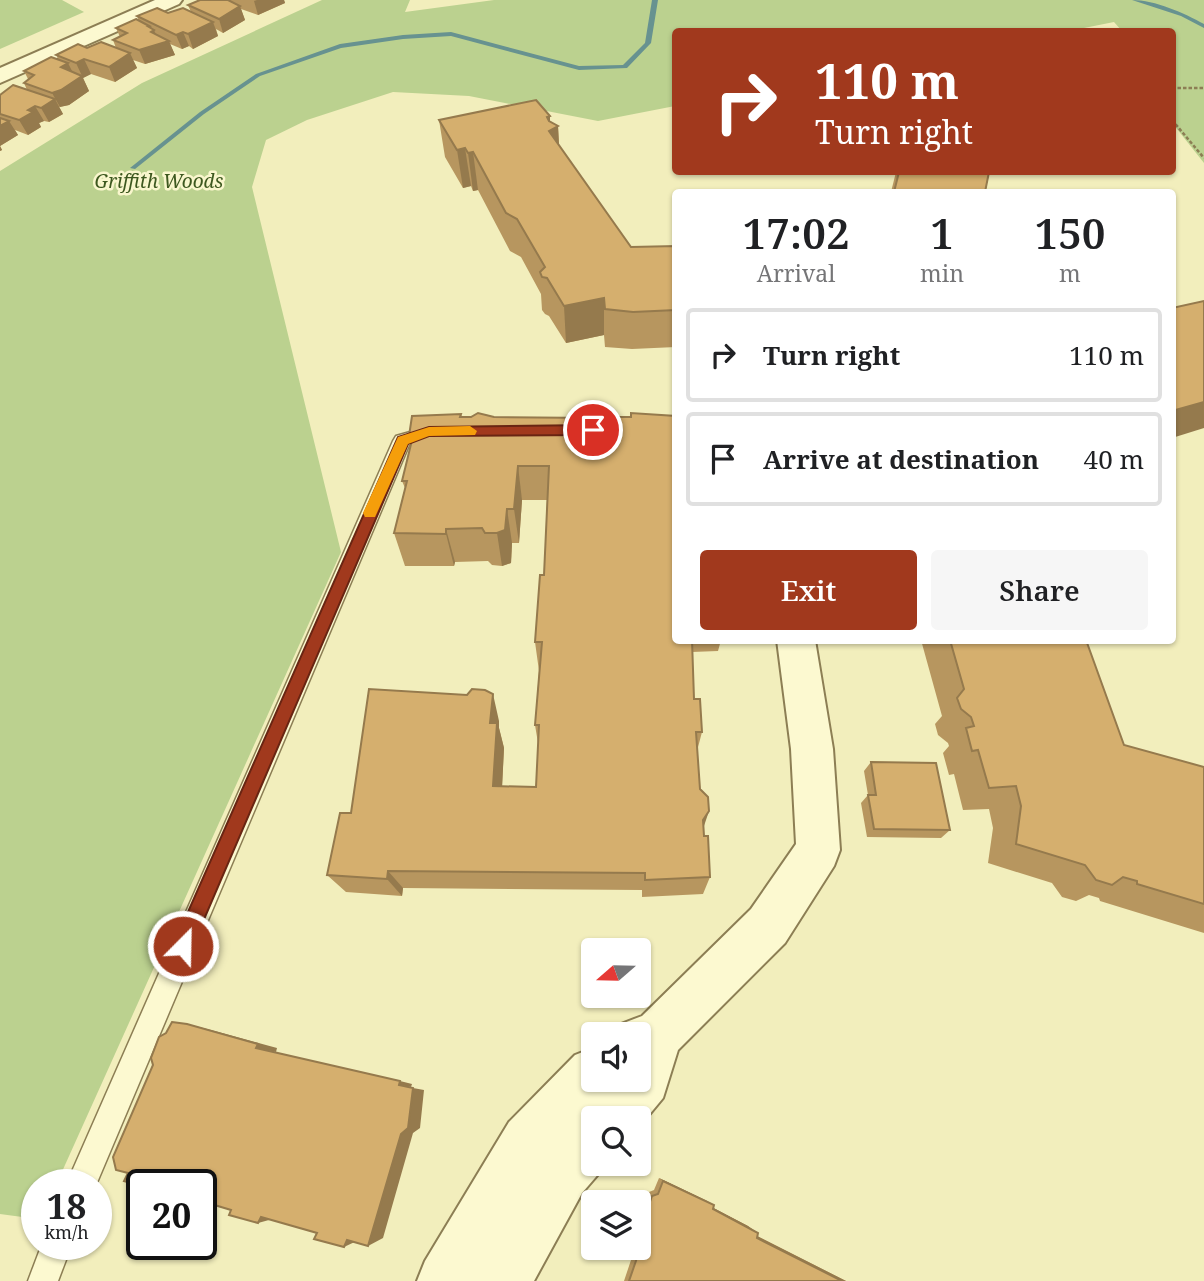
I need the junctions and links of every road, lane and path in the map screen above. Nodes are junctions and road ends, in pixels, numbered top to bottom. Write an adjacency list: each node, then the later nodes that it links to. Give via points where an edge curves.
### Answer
1 (136, 0): 3 (street)
2 (168, 1): 4 (street)
3 (0, 58)
4 (0, 76)
5 (1176, 88): 6 (path)
6 (1204, 88)
7 (1176, 125): 8 (path)
8 (1204, 158)
9 (456, 431): 16 (lane, via 429,431 402,441)
10 (797, 644): 11 (street, via 812,749 818,850 768,926)
11 (651, 1036)
12 (581, 1086): 19 (street, via 528,1141)
13 (635, 1092): 14 (street)
14 (622, 1106)
15 (581, 1154): 20 (street, via 563,1174)
16 (88, 1169)
17 (51, 1260): 18 (lane)
18 (43, 1281)
19 (445, 1281)
20 (503, 1281)

